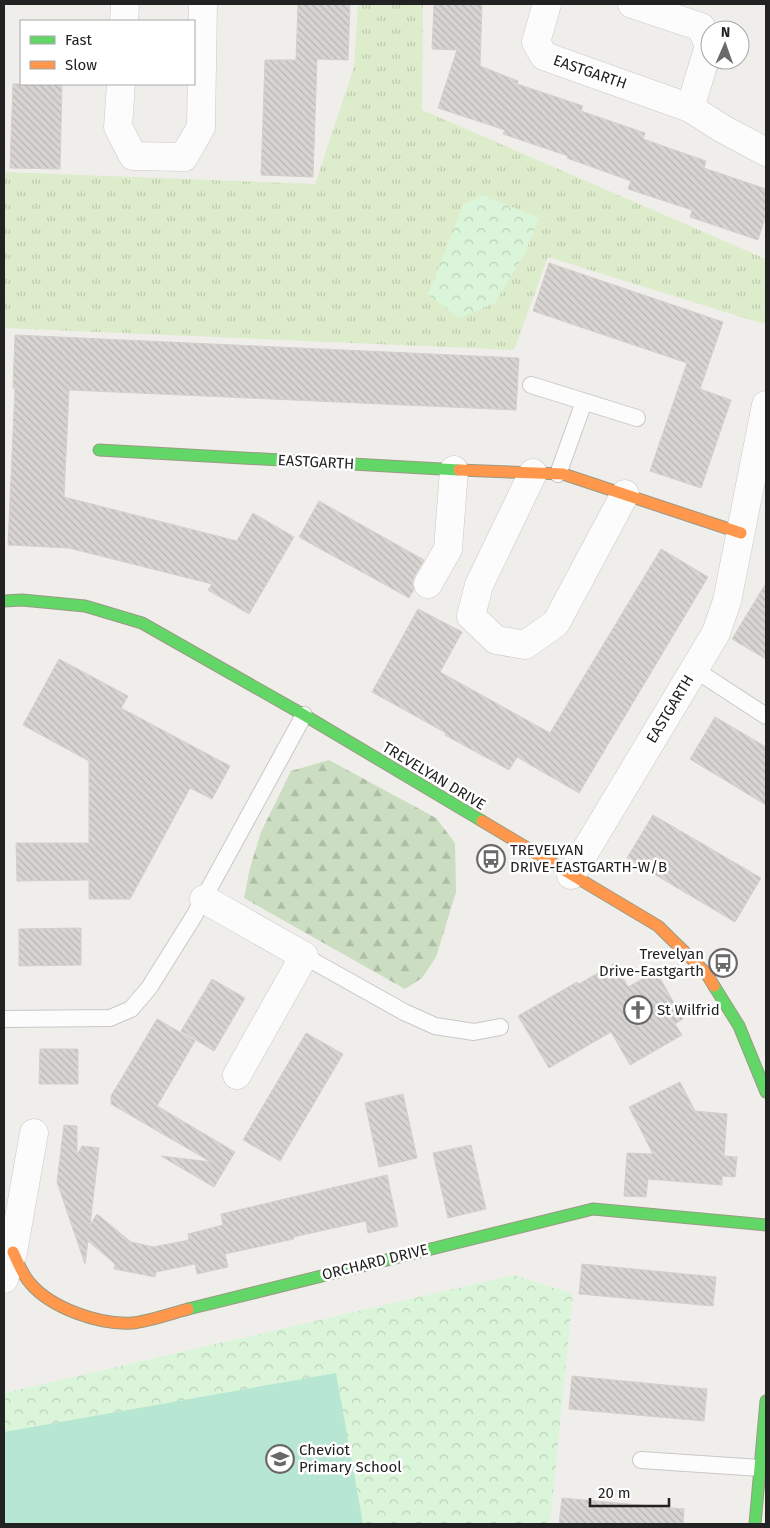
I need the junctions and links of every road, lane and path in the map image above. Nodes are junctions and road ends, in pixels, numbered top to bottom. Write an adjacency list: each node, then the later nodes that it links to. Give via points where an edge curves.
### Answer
1 (125, 4): 5 (street)
2 (203, 4): 6 (street, via 200,127 184,157 133,156 118,127)
3 (547, 4): 7 (street, EASTGARTH, via 536,42 544,56)
4 (632, 4): 7 (street, via 701,28 709,46)
5 (124, 20)
6 (121, 85)
7 (690, 108): 8 (street, EASTGARTH)
8 (766, 152)
9 (531, 385): 10 (lane)
10 (584, 402): 12 (lane); 15 (lane)
11 (766, 405): 17 (street, EASTGARTH)
12 (637, 418)
13 (99, 450): 14 (street, EASTGARTH)
14 (454, 470): 15 (street, EASTGARTH); 18 (street, via 448,549)
15 (545, 474): 16 (street, EASTGARTH); 16 (street, via 479,585 471,616 496,640 525,645 556,623)
16 (625, 494): 17 (street, EASTGARTH)
17 (741, 533): 20 (street, EASTGARTH, via 727,600 716,633)
18 (428, 584)
19 (4, 601): 21 (street, TREVELYAN DRIVE, via 85,606 142,623)
20 (694, 669): 22 (lane); 23 (street, EASTGARTH)
21 (304, 715): 23 (street, TREVELYAN DRIVE); 24 (lane)
22 (766, 716)
23 (571, 875): 29 (street, TREVELYAN DRIVE, via 658,926 706,973 739,1026)
24 (204, 899): 25 (street); 26 (lane, via 149,988 131,1009 110,1018)
25 (304, 956): 27 (lane, via 435,1026 474,1032); 28 (street)
26 (4, 1019)
27 (500, 1027)
28 (237, 1075)
29 (766, 1092)
30 (34, 1133): 32 (street)
31 (766, 1225): 32 (street, ORCHARD DRIVE, via 593,1209 132,1323 81,1316 54,1304 30,1282)
32 (13, 1252): 33 (street)
33 (4, 1279)
34 (766, 1401): 36 (street)
35 (641, 1460): 36 (lane)
36 (760, 1468): 37 (street)
37 (755, 1524)

